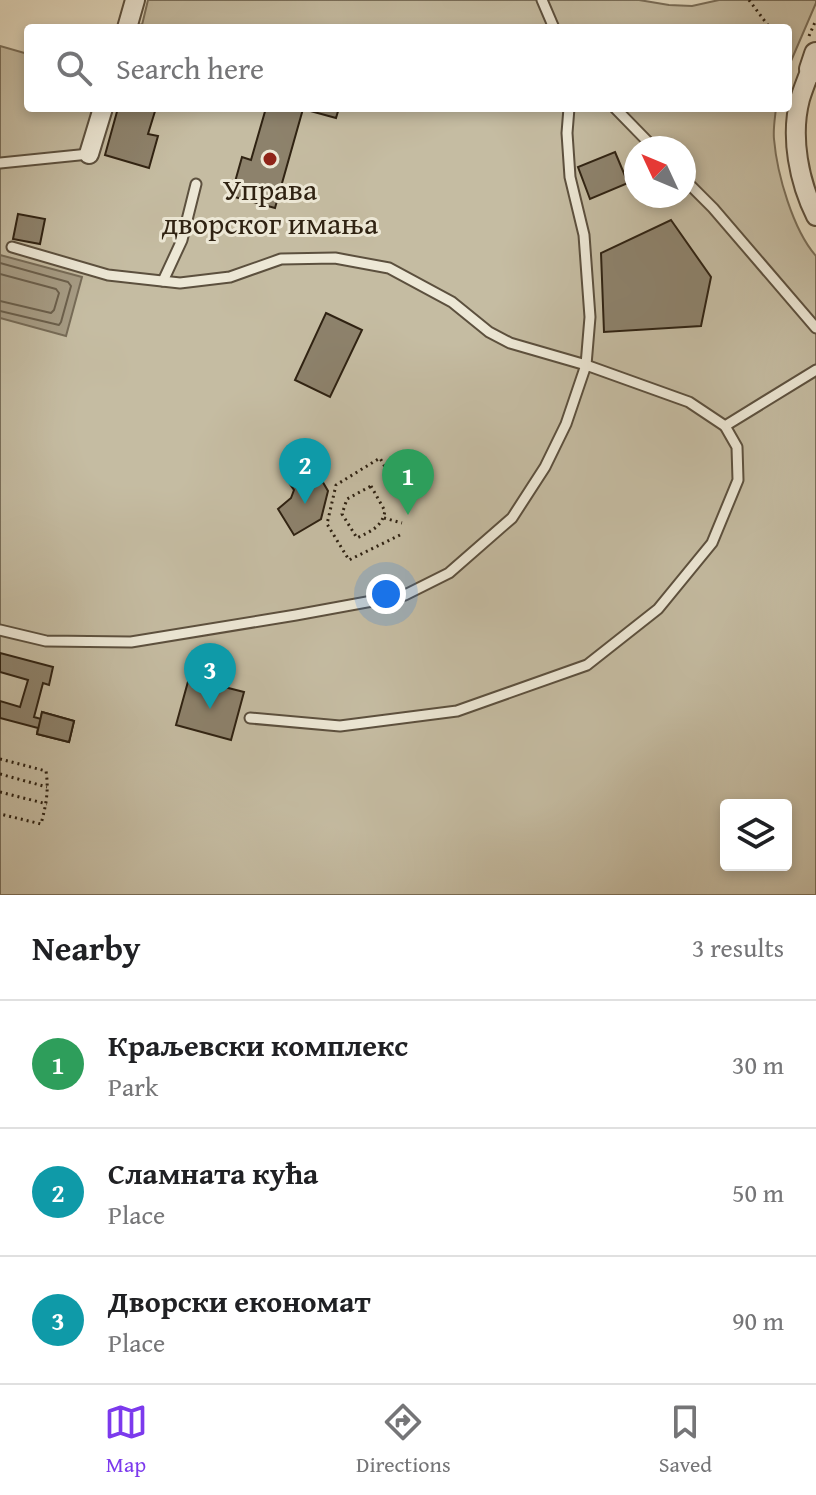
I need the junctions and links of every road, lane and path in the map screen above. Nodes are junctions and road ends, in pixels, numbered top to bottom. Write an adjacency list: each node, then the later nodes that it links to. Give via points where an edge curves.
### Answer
1 (135, 0): 4 (street)
2 (542, 0): 5 (lane)
3 (749, 0): 6 (path)
4 (128, 24)
5 (552, 24)
6 (767, 24)
7 (814, 65): 16 (street, via 796,126 802,178)
8 (102, 112): 12 (street)
9 (569, 112): 20 (lane, via 570,177 584,235 590,317)
10 (619, 112): 11 (lane)
11 (642, 136)
12 (89, 154): 13 (lane)
13 (0, 163)
14 (196, 184): 18 (lane, via 182,240)
15 (696, 191): 19 (lane)
16 (816, 216)
17 (12, 247): 18 (lane, via 108,275)
18 (163, 281): 20 (lane, via 230,277 281,259 335,258 389,268 452,302 510,343)
19 (816, 328)
20 (586, 365): 22 (lane, via 689,402); 27 (lane, via 566,424 512,518 449,573 405,595 131,642 46,641)
21 (816, 370): 22 (lane)
22 (725, 426): 28 (lane, via 737,447 738,480 712,543 658,609 587,665 457,711 340,726)
23 (409, 509): 26 (path, via 380,458 336,485 327,524 349,560)
24 (384, 518): 24 (path, via 371,486 347,499 342,514 357,538); 25 (path)
25 (402, 523)
26 (400, 535)
27 (0, 630)
28 (250, 718)
29 (0, 759): 31 (path, via 46,771)
30 (0, 774): 31 (path)
31 (48, 787): 33 (path)
32 (0, 792): 33 (path)
33 (47, 804): 34 (path, via 41,824)
34 (0, 814)

